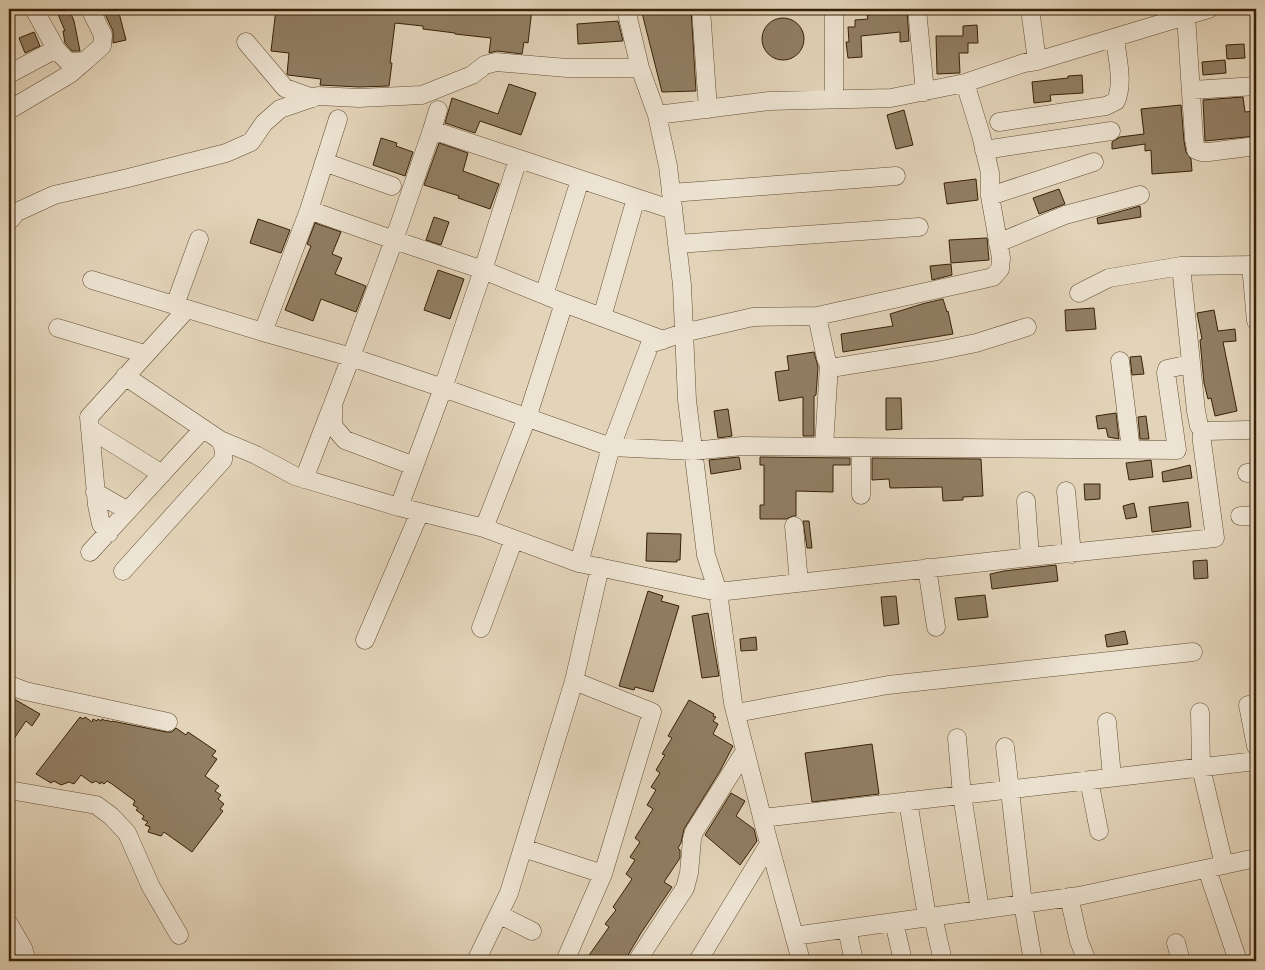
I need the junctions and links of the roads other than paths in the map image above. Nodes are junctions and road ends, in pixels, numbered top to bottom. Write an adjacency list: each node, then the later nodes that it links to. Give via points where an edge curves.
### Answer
1 (34, 9): 13 (street)
2 (90, 9): 15 (street, via 103,35 102,46)
3 (626, 9): 16 (street)
4 (701, 9): 24 (street)
5 (834, 9): 23 (street)
6 (918, 9): 21 (street)
7 (1030, 9): 14 (street)
8 (1209, 9): 9 (street)
9 (1186, 15): 10 (street); 20 (street)
10 (1160, 17): 11 (street)
11 (1115, 38): 14 (street); 29 (street, via 1120,82 1116,101 1106,106)
12 (246, 42): 22 (street, via 285,88)
13 (56, 49): 15 (street, via 68,62); 17 (street)
14 (1037, 60): 18 (street)
15 (85, 61): 25 (street, via 70,74)
16 (640, 68): 22 (street, via 567,68 496,62 422,96); 27 (street)
17 (9, 74)
18 (965, 83): 21 (street); 33 (street)
19 (1256, 86): 20 (street)
20 (1192, 90): 32 (street, via 1196,150 1209,152)
21 (925, 92): 23 (street, via 891,98)
22 (313, 98): 45 (street, via 280,109 264,123 251,142 226,153 54,195 17,212)
23 (834, 99): 24 (street, via 769,101)
24 (708, 109): 27 (street)
25 (9, 110)
26 (438, 110): 30 (street)
27 (657, 115): 43 (street)
28 (338, 118): 35 (street)
29 (999, 122)
30 (432, 130): 34 (street); 48 (street)
31 (1111, 131): 33 (street)
32 (1256, 146)
33 (984, 150): 41 (street, via 990,173)
34 (518, 159): 38 (street); 53 (street)
35 (324, 162): 39 (street); 44 (street)
36 (1094, 162): 41 (street)
37 (896, 176): 43 (street)
38 (580, 180): 42 (street); 56 (street)
39 (392, 186)
40 (1140, 195): 49 (street, via 1065,214)
41 (990, 196): 49 (street)
42 (636, 198): 43 (street); 60 (street)
43 (672, 202): 50 (street)
44 (310, 210): 48 (street); 64 (street)
45 (9, 221)
46 (919, 227): 50 (street)
47 (199, 239): 58 (street)
48 (394, 240): 53 (street); 68 (street)
49 (998, 243): 59 (street, via 1000,269 993,277)
50 (677, 244): 65 (street)
51 (1254, 265): 52 (street); 61 (street)
52 (1181, 266): 55 (street, via 1109,278); 70 (street)
53 (483, 270): 56 (street); 73 (street)
54 (92, 280): 58 (street)
55 (1079, 293)
56 (544, 295): 57 (street)
57 (564, 303): 60 (street); 75 (street)
58 (181, 307): 64 (street); 67 (street)
59 (817, 316): 65 (street, via 753,317); 71 (street)
60 (602, 317): 66 (street)
61 (1256, 321)
62 (1027, 327): 71 (street, via 937,351 837,367)
63 (58, 328): 67 (street)
64 (263, 332): 68 (street)
65 (683, 333): 66 (street); 85 (street)
66 (663, 340): 81 (street, via 650,344)
67 (145, 354): 72 (street)
68 (351, 357): 73 (street); 74 (street)
69 (1120, 362): 84 (street)
70 (1190, 364): 77 (street); 84 (street, via 1166,369 1177,450)
71 (829, 365): 82 (street)
72 (125, 376): 76 (street, via 89,417); 78 (street)
73 (443, 388): 75 (street); 86 (street)
74 (333, 404): 86 (street, via 333,426 345,440); 88 (street)
75 (527, 418): 81 (street); 97 (street)
76 (90, 429): 87 (street); 90 (street)
77 (1202, 429): 79 (street, via 1217,432); 101 (street, via 1215,538)
78 (202, 430): 80 (street); 87 (street)
79 (1248, 430)
80 (220, 440): 88 (street); 106 (street, via 224,449 223,460)
81 (611, 447): 85 (street); 103 (street)
82 (824, 447): 83 (street); 85 (street, via 742,446)
83 (861, 447): 84 (street); 91 (street)
84 (1132, 450)
85 (693, 451): 108 (street, via 706,554)
86 (414, 466): 93 (street)
87 (162, 474): 94 (street)
88 (304, 479): 93 (street)
89 (1066, 491): 101 (street)
90 (95, 492): 94 (street); 98 (street, via 101,524)
91 (861, 495)
92 (1026, 502): 102 (street)
93 (399, 507): 95 (street)
94 (128, 511): 98 (street)
95 (420, 512): 97 (street); 111 (street)
96 (794, 526): 107 (street)
97 (484, 528): 99 (street)
98 (108, 533): 100 (street)
99 (514, 539): 103 (street); 110 (street)
100 (90, 552)
101 (1072, 554): 102 (street)
102 (1030, 557): 105 (street)
103 (579, 563): 104 (street)
104 (600, 567): 108 (street); 113 (street)
105 (927, 568): 107 (street); 109 (street)
106 (124, 571)
107 (799, 583): 108 (street)
108 (718, 592): 117 (street)
109 (936, 627)
110 (481, 628)
111 (366, 640)
112 (1193, 652): 117 (street, via 888,685)
113 (574, 681): 135 (street); 139 (street, via 652,712)
114 (9, 685): 118 (street)
115 (1248, 705): 121 (street)
116 (1200, 712): 125 (street)
117 (736, 713): 123 (street)
118 (168, 722)
119 (1106, 722): 126 (street)
120 (957, 738): 130 (street)
121 (1256, 746)
122 (1005, 748): 128 (street)
123 (745, 751): 132 (street); 155 (street, via 694,832 688,882)
124 (1256, 761): 125 (street)
125 (1201, 768): 126 (street); 137 (street)
126 (1112, 777): 127 (street)
127 (1089, 780): 128 (street); 133 (street)
128 (1009, 789): 130 (street); 141 (street)
129 (9, 790): 149 (street, via 96,805 111,816 127,833 151,887)
130 (962, 794): 131 (street); 142 (street)
131 (908, 801): 132 (street); 144 (street)
132 (762, 818): 134 (street)
133 (1099, 831)
134 (769, 844): 150 (street); 156 (street)
135 (523, 848): 139 (street); 143 (street)
136 (1256, 858): 137 (street)
137 (1224, 865): 138 (street)
138 (1207, 869): 140 (street); 164 (street)
139 (603, 874): 154 (street)
140 (1070, 897): 141 (street); 162 (street)
141 (1023, 904): 142 (street); 161 (street)
142 (980, 910): 144 (street)
143 (500, 915): 148 (street); 152 (street)
144 (930, 917): 145 (street); 160 (street)
145 (894, 922): 147 (street); 159 (street)
146 (9, 924): 153 (street)
147 (847, 929): 150 (street); 158 (street)
148 (532, 931)
149 (179, 935)
150 (794, 936): 157 (street)
151 (1176, 943): 163 (street)
152 (483, 959)
153 (27, 961)
154 (565, 961)
155 (637, 961)
156 (698, 961)
157 (801, 961)
158 (854, 961)
159 (903, 961)
160 (942, 961)
161 (1033, 961)
162 (1085, 961)
163 (1181, 961)
164 (1238, 961)

